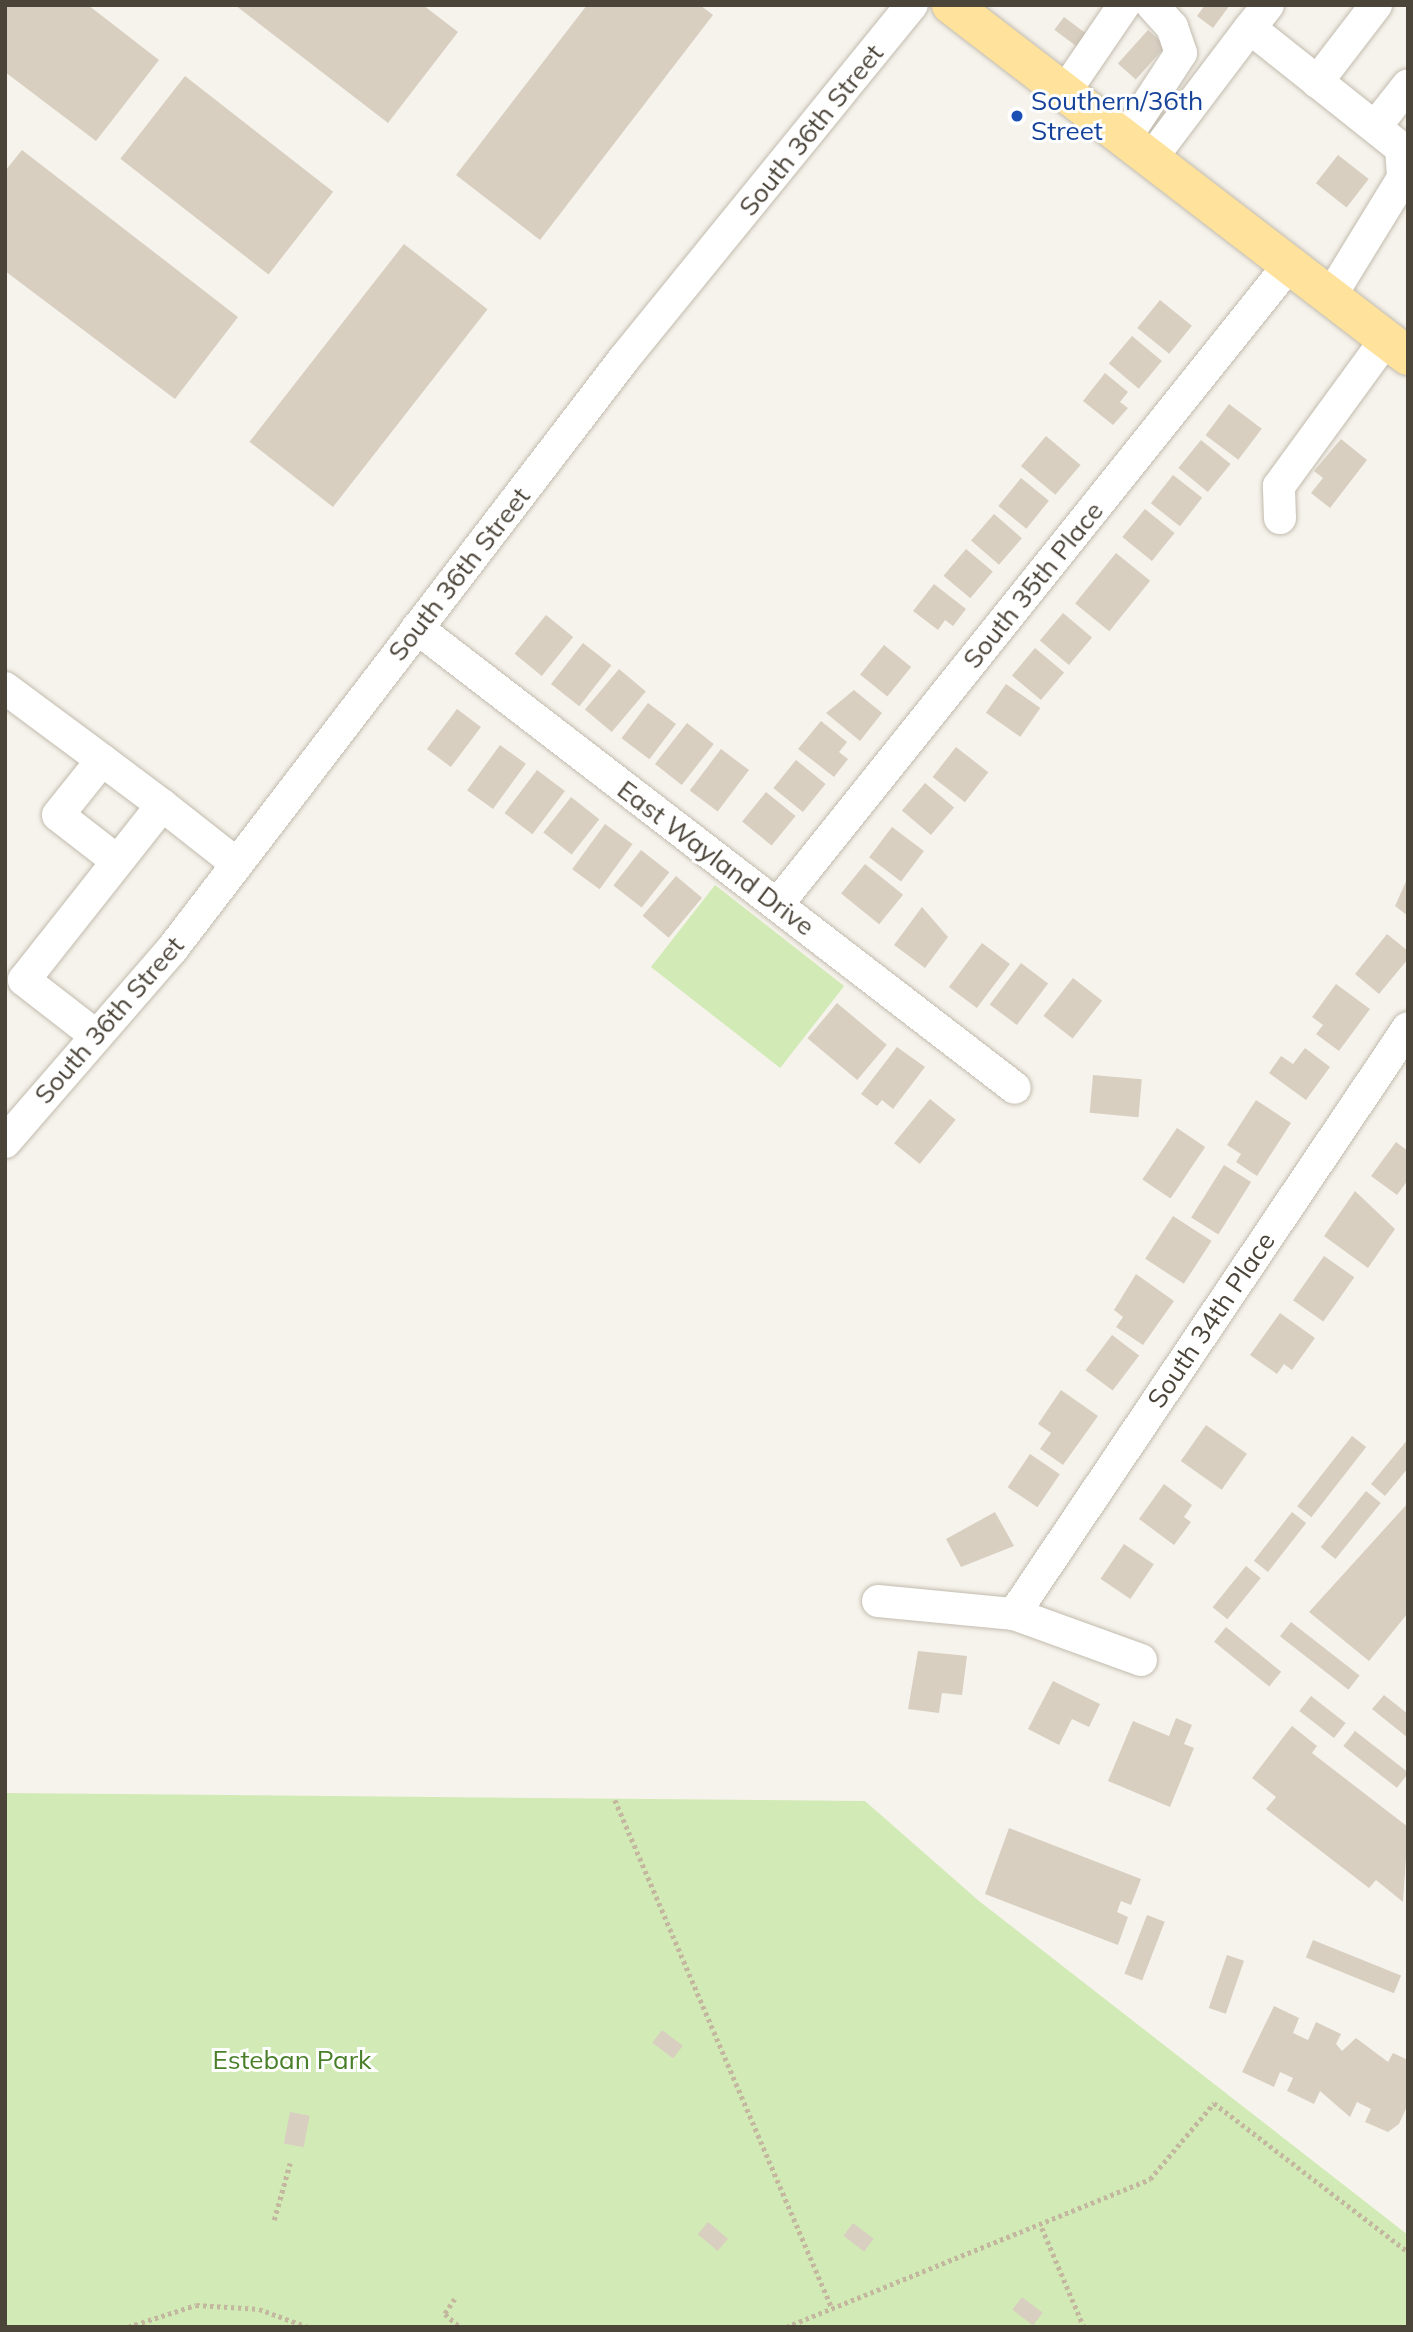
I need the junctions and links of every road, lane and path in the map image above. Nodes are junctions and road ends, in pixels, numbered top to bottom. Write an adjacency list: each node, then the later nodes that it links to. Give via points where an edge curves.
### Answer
1 (912, 5): 16 (street, South 36th Street, via 623,360)
2 (951, 5): 9 (main road)
3 (1124, 5): 9 (street)
4 (1152, 5): 11 (street, via 1172,27 1181,53)
5 (1376, 5): 7 (street)
6 (1259, 17): 7 (street); 11 (street)
7 (1317, 82): 10 (street)
8 (1408, 85): 10 (street)
9 (1063, 93): 11 (main road)
10 (1375, 127): 13 (street, via 1401,148 1403,178)
11 (1137, 150): 12 (main road)
12 (1289, 265): 13 (main road); 22 (street, South 35th Place)
13 (1330, 297): 14 (main road)
14 (1397, 348): 15 (street, via 1279,486)
15 (1280, 517)
16 (417, 628): 21 (street, South 36th Street); 22 (street, East Wayland Drive)
17 (5, 688): 18 (street)
18 (102, 760): 19 (street); 20 (street, via 58,816)
19 (162, 805): 20 (street); 21 (street)
20 (117, 860): 24 (street, via 24,980)
21 (237, 864): 24 (street, South 36th Street)
22 (777, 905): 25 (street, East Wayland Drive)
23 (1408, 1028): 28 (street, South 34th Place)
24 (95, 1035): 26 (street, South 36th Street)
25 (1015, 1088)
26 (5, 1142)
27 (878, 1601): 28 (street)
28 (1014, 1614): 29 (street)
29 (1141, 1660)
30 (615, 1800): 36 (path)
31 (290, 2163): 32 (path)
32 (274, 2220)
33 (1042, 2228): 34 (path, via 1150,2179 1214,2104); 36 (path); 41 (path)
34 (1408, 2252)
35 (455, 2299): 39 (path, via 444,2314)
36 (832, 2308): 40 (path)
37 (128, 2327): 38 (path, via 196,2305 259,2309)
38 (308, 2327)
39 (460, 2327)
40 (786, 2327)
41 (1084, 2327)

